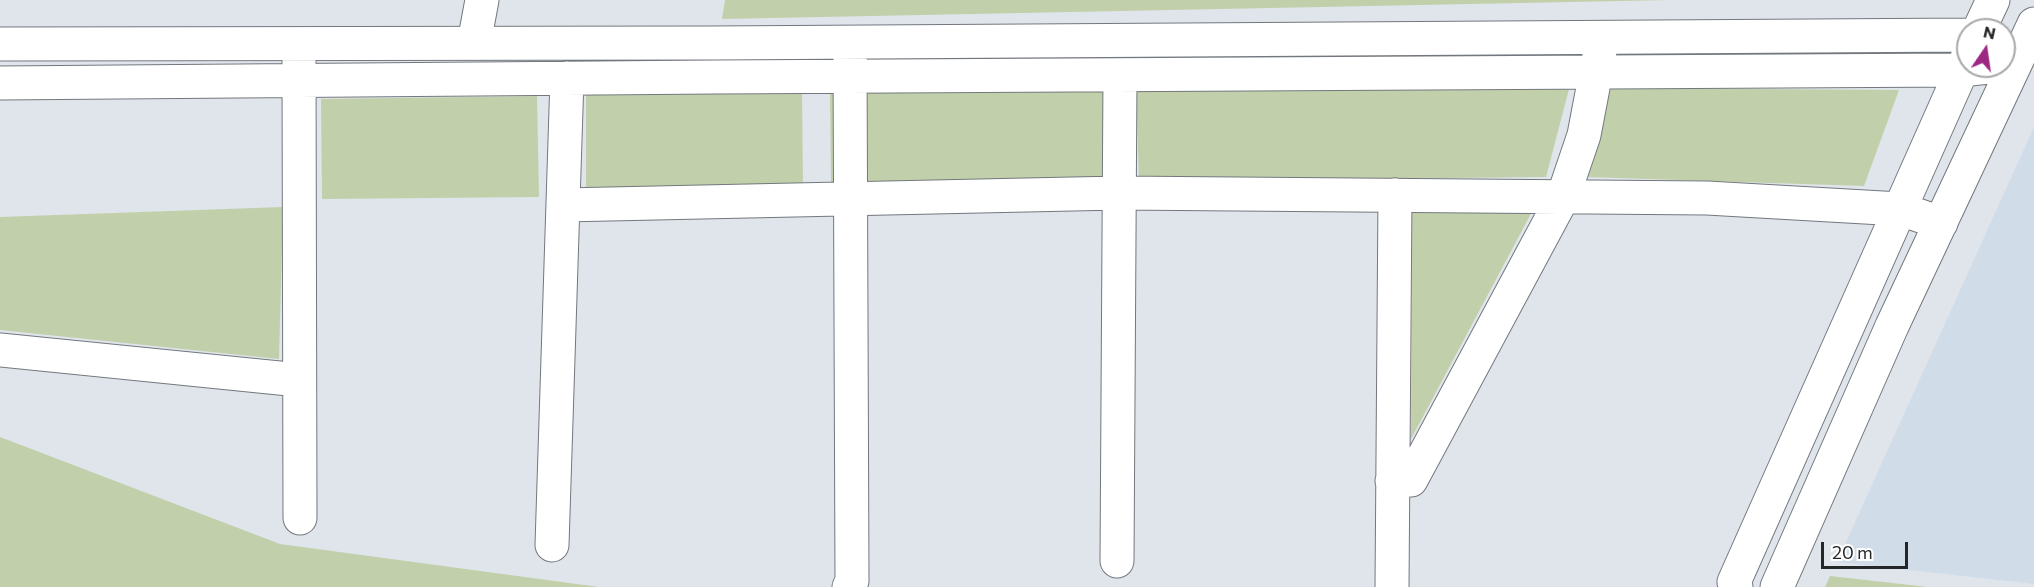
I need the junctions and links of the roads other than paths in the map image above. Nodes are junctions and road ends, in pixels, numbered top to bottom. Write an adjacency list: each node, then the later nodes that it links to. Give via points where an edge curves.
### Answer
1 (482, 0): 8 (street)
2 (1993, 0): 3 (street)
3 (1985, 18)
4 (2034, 24): 11 (street)
5 (1956, 35): 6 (street)
6 (1602, 38): 7 (street); 13 (street)
7 (850, 42): 8 (street); 15 (street)
8 (474, 43): 10 (street)
9 (0, 44): 10 (street)
10 (299, 44): 19 (street)
11 (2016, 48)
12 (1956, 63): 13 (street)
13 (1596, 72): 14 (street); 23 (street, via 1584,135)
14 (1120, 75): 15 (street); 21 (street)
15 (850, 76): 16 (street); 24 (street)
16 (567, 78): 19 (street); 25 (street)
17 (1958, 78): 26 (street)
18 (1999, 78): 27 (street)
19 (299, 80): 20 (street); 29 (street)
20 (0, 83)
21 (1119, 193): 22 (street); 24 (street); 33 (street)
22 (1395, 195): 23 (street); 30 (street)
23 (1563, 197): 26 (street, via 1707,198); 30 (street, via 1411,480)
24 (850, 199): 25 (street); 34 (street)
25 (563, 205): 32 (street)
26 (1900, 209): 27 (street); 36 (street, via 1734,582)
27 (1941, 223): 37 (street)
28 (0, 350): 29 (street)
29 (299, 380): 31 (street)
30 (1392, 481): 35 (street)
31 (300, 518)
32 (552, 545)
33 (1118, 561)
34 (849, 587)
35 (1392, 587)
36 (1736, 587)
37 (1777, 587)

